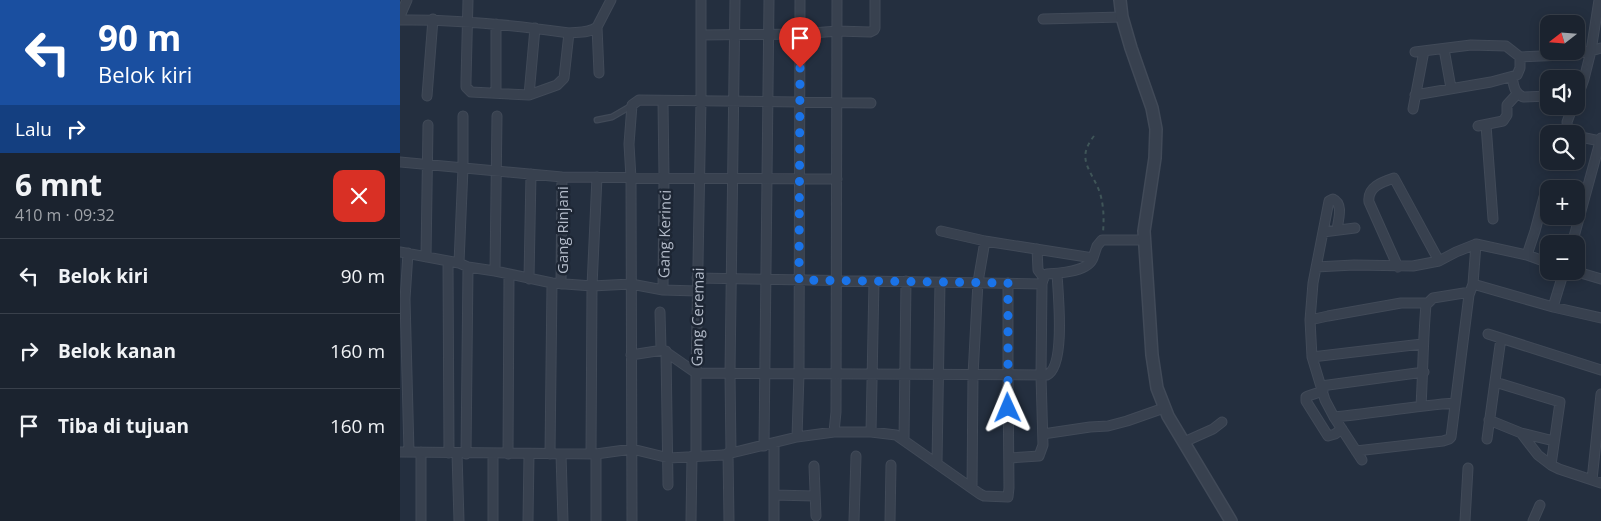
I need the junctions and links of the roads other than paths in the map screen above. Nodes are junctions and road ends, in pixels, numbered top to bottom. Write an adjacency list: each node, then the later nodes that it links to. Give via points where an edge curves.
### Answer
1 (407, 0): 13 (street)
2 (468, 0): 16 (street)
3 (611, 0): 18 (street)
4 (700, 0): 24 (street, Gang Ceremai)
5 (735, 0): 25 (street)
6 (769, 0): 22 (street)
7 (800, 0): 23 (street)
8 (837, 0): 20 (street)
9 (874, 0): 20 (street, via 874,30)
10 (1120, 0): 12 (street)
11 (1599, 0): 28 (street)
12 (1122, 17): 15 (street); 76 (street, via 1156,128)
13 (400, 18): 14 (street)
14 (433, 19): 16 (street); 38 (street)
15 (1043, 19)
16 (468, 21): 17 (street); 34 (street, via 466,87 471,92)
17 (496, 24): 19 (street); 34 (street)
18 (598, 27): 21 (street, via 590,31); 31 (street)
19 (535, 28): 21 (street); 35 (street)
20 (837, 31): 23 (street); 45 (street)
21 (569, 32): 35 (street, via 564,78 557,85)
22 (770, 34): 23 (street); 25 (street); 43 (street)
23 (801, 34): 44 (street)
24 (701, 35): 25 (street); 41 (street, Gang Ceremai)
25 (736, 35): 42 (street)
26 (1601, 48): 28 (street)
27 (1444, 49): 29 (street, via 1500,45); 33 (street); 37 (street, via 1419,52)
28 (1591, 52): 29 (street); 30 (street)
29 (1520, 57): 32 (street, via 1519,72)
30 (1585, 71)
31 (599, 73)
32 (1512, 77): 33 (street); 36 (street)
33 (1451, 88): 37 (street)
34 (496, 93): 35 (street)
35 (529, 94)
36 (1517, 94): 39 (street); 71 (street, via 1507,105 1503,121 1482,125)
37 (1415, 95): 48 (street)
38 (427, 96)
39 (1540, 96)
40 (663, 101): 41 (street); 47 (street, via 639,100); 63 (street, Gang Kerinci)
41 (701, 101): 42 (street); 64 (street, Gang Ceremai)
42 (733, 101): 43 (street); 65 (street)
43 (768, 101): 44 (street); 66 (street)
44 (800, 102): 45 (street); 67 (street)
45 (838, 102): 46 (street); 68 (street)
46 (871, 103)
47 (632, 105): 51 (lane, via 608,119); 62 (street)
48 (1412, 109)
49 (463, 116): 57 (street)
50 (497, 116): 58 (street)
51 (597, 120)
52 (428, 125): 56 (street)
53 (1585, 138): 54 (street)
54 (1600, 141): 69 (street)
55 (400, 162): 56 (street)
56 (428, 165): 57 (street); 82 (street)
57 (463, 168): 58 (street); 87 (street)
58 (497, 171): 59 (street); 91 (street)
59 (531, 174): 60 (street); 97 (street)
60 (562, 177): 61 (street); 109 (street, Gang Rinjani)
61 (597, 177): 62 (street); 111 (street)
62 (630, 178): 63 (street); 110 (street)
63 (664, 178): 64 (street); 113 (street, Gang Kerinci)
64 (698, 178): 65 (street); 95 (street, Gang Ceremai)
65 (733, 178): 66 (street); 96 (street)
66 (767, 178): 67 (street); 98 (street)
67 (799, 179): 68 (street); 100 (street)
68 (837, 179): 101 (street)
69 (1585, 189)
70 (1540, 212): 81 (street)
71 (1493, 218)
72 (1355, 228): 73 (street)
73 (1337, 230): 75 (street); 75 (street, via 1340,205 1333,199 1329,201)
74 (941, 231): 77 (street)
75 (1323, 232): 89 (street)
76 (1144, 240): 83 (street, via 1102,240); 145 (street, via 1152,355)
77 (985, 241): 79 (street); 107 (street)
78 (1476, 244): 81 (street); 85 (street); 112 (street)
79 (1037, 249): 83 (street); 105 (street, via 1038,270)
80 (404, 253): 82 (street); 115 (street)
81 (1527, 256): 84 (street)
82 (426, 257): 86 (street)
83 (1093, 258): 92 (street, via 1086,267)
84 (1540, 260)
85 (1439, 261): 90 (street); 90 (street, via 1394,178 1374,187 1368,195)
86 (448, 262): 87 (street); 164 (street)
87 (459, 264): 88 (street)
88 (468, 267): 91 (street); 164 (street)
89 (1316, 267): 90 (street); 120 (street)
90 (1398, 267)
91 (495, 271): 94 (street)
92 (1057, 274): 105 (street, via 1047,274); 139 (street, via 1058,348 1054,370)
93 (1585, 274): 99 (street)
94 (509, 275): 97 (street); 167 (street)
95 (697, 278): 96 (street); 114 (street, Gang Ceremai)
96 (731, 278): 98 (street); 130 (street)
97 (529, 279): 109 (street)
98 (766, 279): 100 (street); 131 (street)
99 (1601, 279)
100 (799, 280): 101 (street); 132 (street)
101 (837, 280): 103 (street); 133 (street)
102 (1561, 280): 117 (street)
103 (874, 281): 104 (street); 134 (street)
104 (906, 281): 106 (street); 135 (street)
105 (1043, 281): 108 (street); 139 (street)
106 (940, 282): 107 (street); 136 (street)
107 (978, 282): 108 (street); 137 (street)
108 (1008, 283): 138 (street)
109 (557, 284): 111 (street); 169 (street, Gang Rinjani)
110 (631, 284): 111 (street); 113 (street); 125 (street)
111 (592, 286): 171 (street)
112 (1471, 288): 116 (street, via 1433,298); 117 (street); 143 (street)
113 (663, 290): 114 (street)
114 (697, 291): 129 (street, Gang Ceremai)
115 (403, 299): 162 (street)
116 (1427, 303): 120 (street, via 1401,302); 123 (street)
117 (1553, 307): 119 (street)
118 (660, 312): 124 (street)
119 (1601, 318)
120 (1310, 320): 126 (street)
121 (1488, 334): 122 (street)
122 (1501, 338): 127 (street); 140 (street)
123 (1422, 344): 126 (street); 128 (street)
124 (663, 350): 125 (street); 129 (street); 174 (street)
125 (631, 355): 160 (street)
126 (1312, 357): 141 (street)
127 (1601, 370)
128 (1424, 372): 141 (street); 144 (street)
129 (696, 373): 130 (street); 172 (street, Gang Ceremai)
130 (730, 373): 131 (street); 165 (street)
131 (765, 373): 132 (street); 159 (street)
132 (799, 374): 133 (street); 154 (street)
133 (836, 374): 134 (street); 150 (street)
134 (873, 374): 135 (street); 151 (street)
135 (905, 374): 136 (street); 156 (street)
136 (938, 375): 137 (street); 177 (street)
137 (973, 375): 138 (street); 184 (street)
138 (1008, 375): 139 (street); 175 (street)
139 (1041, 376): 153 (street)
140 (1495, 382): 147 (street); 157 (street, via 1560,402)
141 (1322, 388): 146 (street); 149 (street, via 1306,397 1306,401 1328,436)
142 (1601, 394): 182 (street)
143 (1455, 404): 144 (street); 161 (street, via 1452,437 1449,439)
144 (1421, 406): 146 (street)
145 (1164, 408): 153 (street, via 1108,426); 158 (street)
146 (1334, 417): 149 (street)
147 (1489, 420): 152 (street); 155 (street)
148 (1222, 422): 158 (street)
149 (1342, 430): 161 (street)
150 (834, 432): 151 (street); 154 (street)
151 (872, 432): 156 (street, via 890,433)
152 (1521, 433): 157 (street); 179 (street)
153 (1043, 434): 175 (street, via 1039,456)
154 (797, 437): 159 (street)
155 (1487, 439)
156 (904, 440): 177 (street)
157 (1554, 441): 179 (street)
158 (1184, 442): 201 (street)
159 (769, 444): 165 (street); 185 (street)
160 (632, 449): 171 (street); 174 (street); 195 (street)
161 (1356, 451): 176 (street)
162 (405, 452): 163 (street)
163 (421, 452): 164 (street); 189 (street)
164 (457, 453): 166 (street); 190 (street)
165 (729, 453): 172 (street); 197 (street)
166 (493, 454): 167 (street); 191 (street)
167 (508, 454): 168 (street)
168 (529, 454): 169 (street); 192 (street)
169 (550, 454): 170 (street)
170 (561, 454): 171 (street); 193 (street)
171 (594, 454): 194 (street)
172 (694, 456): 174 (street); 196 (street, Gang Ceremai)
173 (856, 456): 199 (street)
174 (669, 458): 183 (street)
175 (1009, 458): 184 (street, via 1008,497 984,496)
176 (1362, 460)
177 (937, 463): 184 (street)
178 (891, 465): 200 (street)
179 (1551, 465): 182 (street)
180 (814, 466): 186 (street)
181 (1468, 468): 202 (street)
182 (1597, 481)
183 (668, 485)
184 (972, 488)
185 (774, 496): 186 (street); 198 (street)
186 (814, 496): 188 (street)
187 (1540, 505): 203 (street)
188 (816, 516)
189 (421, 521)
190 (459, 521)
191 (494, 521)
192 (528, 521)
193 (563, 521)
194 (596, 521)
195 (632, 521)
196 (691, 521)
197 (729, 521)
198 (774, 521)
199 (854, 521)
200 (890, 521)
201 (1231, 521)
202 (1465, 521)
203 (1533, 521)

